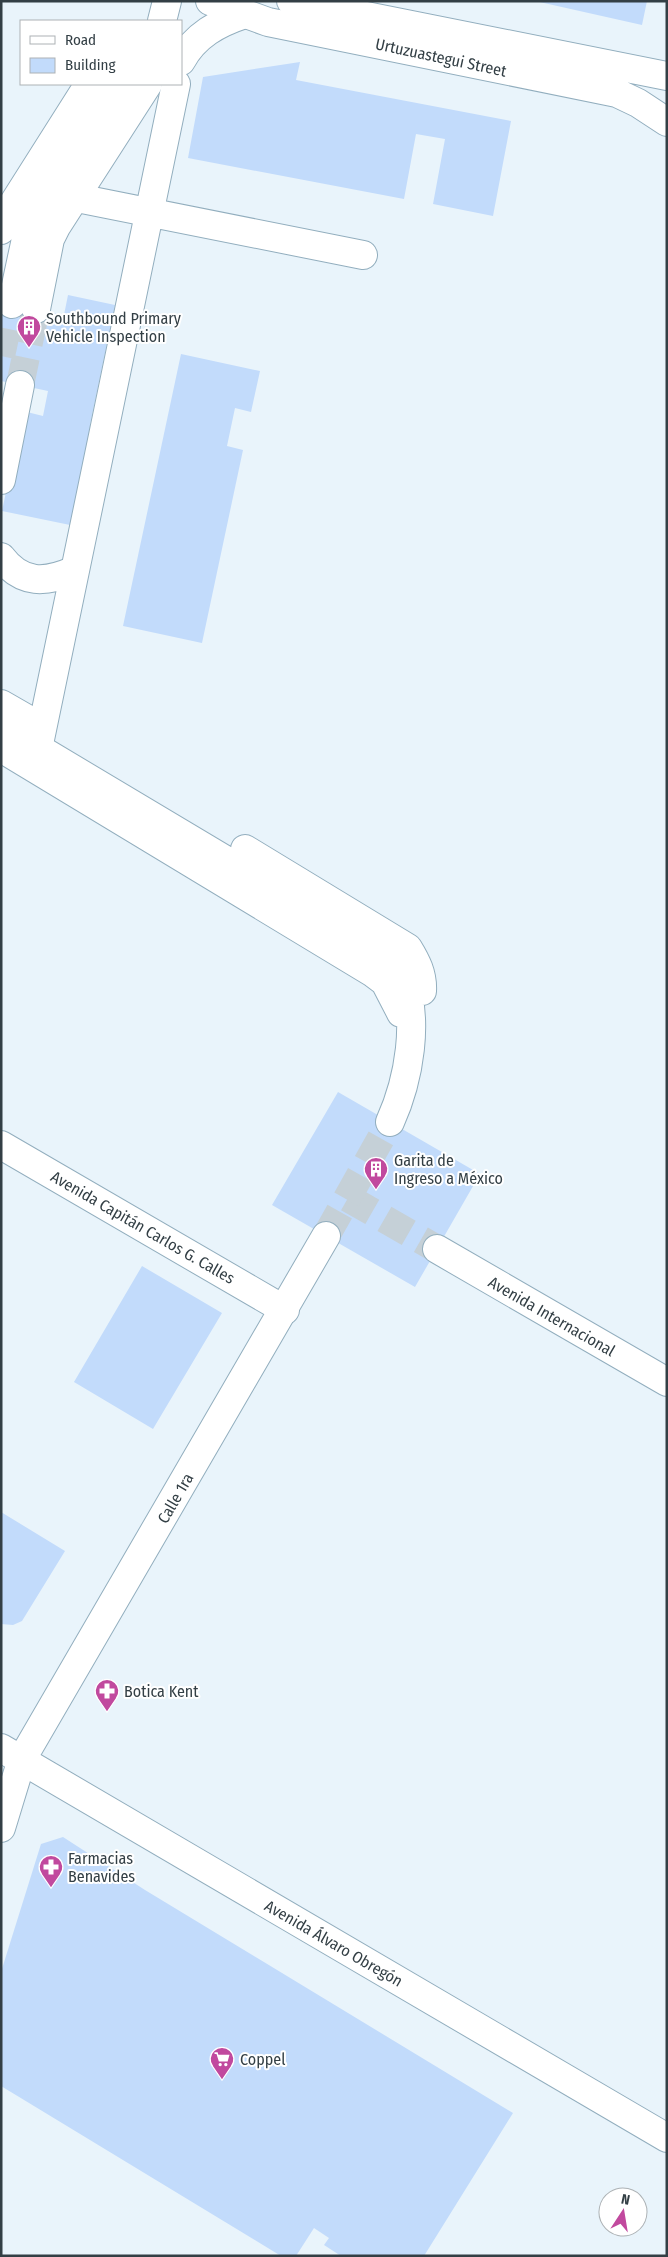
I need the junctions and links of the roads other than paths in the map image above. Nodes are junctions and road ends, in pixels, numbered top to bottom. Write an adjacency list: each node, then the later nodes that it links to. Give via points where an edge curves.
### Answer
1 (167, 1): 5 (main road)
2 (210, 1): 4 (main road, Urtuzuastegui Street)
3 (291, 1): 7 (main road, Urtuzuastegui Street)
4 (245, 14): 6 (main road, via 223,21 208,31 194,42); 12 (main road, Urtuzuastegui Street, via 268,22 617,94)
5 (162, 20)
6 (182, 60)
7 (667, 76)
8 (88, 85): 13 (main road)
9 (119, 85): 13 (main road)
10 (147, 85): 14 (main road)
11 (176, 85): 15 (main road)
12 (667, 122)
13 (35, 189): 14 (main road); 14 (main road, via 24,306 50,238); 16 (main road, via 6,215)
14 (75, 197): 15 (main road)
15 (149, 213): 17 (main road); 21 (main road)
16 (1, 230)
17 (363, 255)
18 (20, 386): 19 (main road)
19 (1, 480)
20 (1, 557): 21 (main road, via 24,576 40,580 56,579)
21 (75, 570): 25 (main road)
22 (1, 704): 25 (main road)
23 (1, 726): 25 (main road)
24 (1, 748): 25 (main road)
25 (38, 748): 26 (main road, via 391,959 402,973 407,992 412,1040 401,1094)
26 (390, 1122)
27 (1, 1145): 30 (main road, Avenida Capitán Carlos G. Calles)
28 (326, 1236): 30 (main road, Calle 1ra)
29 (437, 1249): 31 (main road, Avenida Internacional)
30 (285, 1310): 32 (main road, Calle 1ra)
31 (667, 1382)
32 (11, 1754): 33 (main road, Calle 1ra); 34 (main road, Avenida Álvaro Obregón)
33 (1, 1828)
34 (667, 2138)

